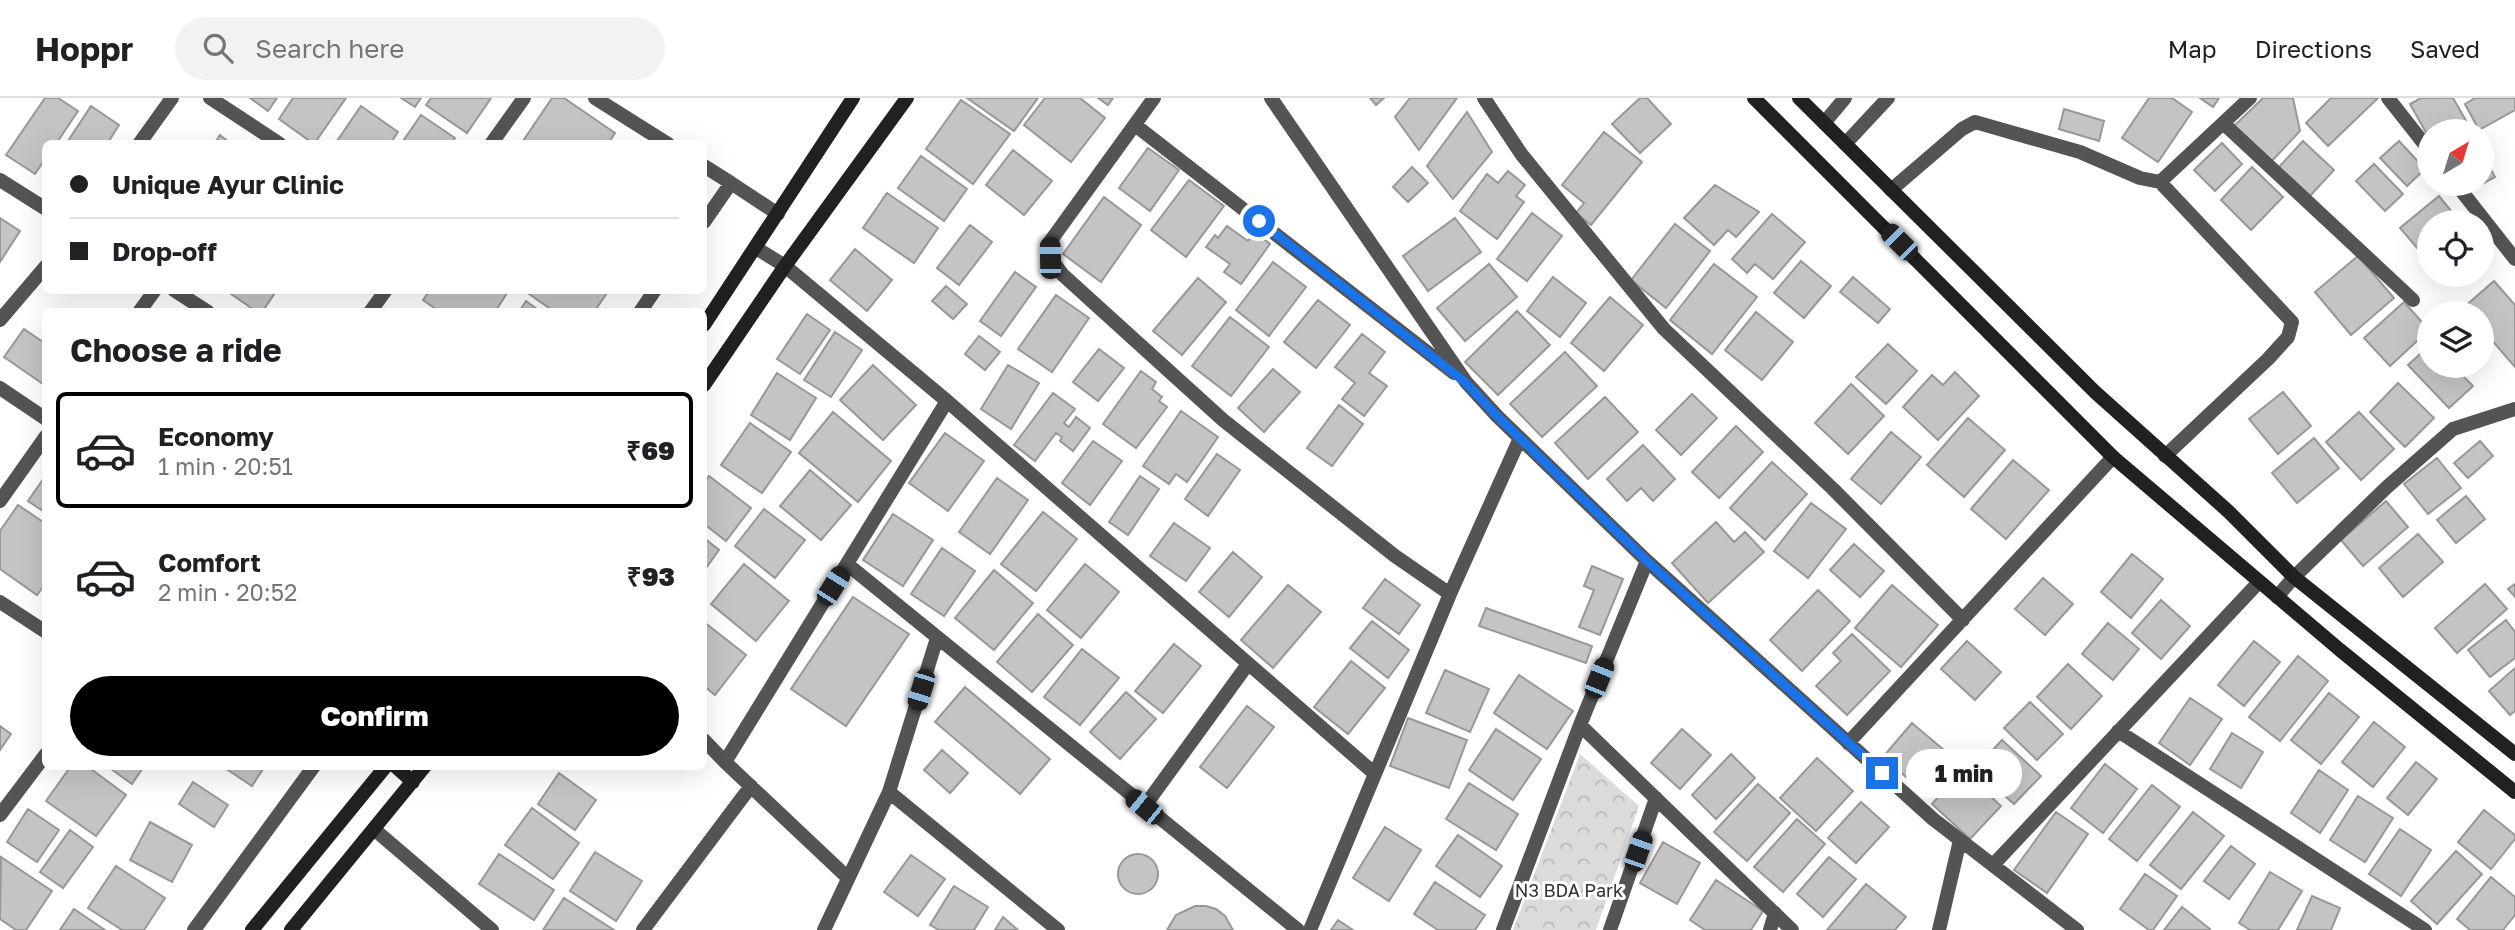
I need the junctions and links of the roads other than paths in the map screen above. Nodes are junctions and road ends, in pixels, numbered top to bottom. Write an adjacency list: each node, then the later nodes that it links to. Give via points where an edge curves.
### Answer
1 (172, 98): 20 (street)
2 (210, 98): 21 (street)
3 (524, 98): 22 (street)
4 (594, 98): 23 (street)
5 (853, 98): 32 (street)
6 (907, 98): 36 (street)
7 (1154, 98): 18 (street)
8 (1271, 98): 44 (street)
9 (1484, 98): 61 (street, via 1522,155 1664,329)
10 (1754, 98): 52 (street)
11 (1799, 98): 16 (street)
12 (1845, 98): 16 (street)
13 (1888, 98): 24 (street)
14 (2250, 98): 17 (street)
15 (2388, 98): 19 (street)
16 (1824, 123): 24 (street)
17 (2223, 123): 27 (street); 39 (street)
18 (1135, 124): 44 (street); 58 (street, via 1049,243 1050,258 1063,275 1223,420)
19 (2417, 135)
20 (142, 140)
21 (274, 140)
22 (494, 140)
23 (662, 140)
24 (1845, 144): 29 (street)
25 (707, 168): 28 (street)
26 (0, 180): 31 (street)
27 (2160, 182): 29 (street, via 2080,152 1975,122); 51 (street, via 2292,323 2288,337 2268,359)
28 (731, 183): 32 (street); 33 (street)
29 (1891, 190): 51 (street)
30 (2465, 196): 35 (street)
31 (42, 206)
32 (778, 214): 34 (street)
33 (707, 218)
34 (756, 248): 36 (street); 42 (street)
35 (2515, 259)
36 (785, 266): 43 (street); 46 (street)
37 (42, 271): 41 (street)
38 (180, 294): 40 (street)
39 (2413, 300)
40 (202, 308)
41 (0, 320)
42 (707, 321)
43 (707, 380)
44 (1466, 383): 49 (street)
45 (0, 388): 48 (street)
46 (947, 401): 55 (street); 64 (street)
47 (2515, 410): 56 (street, via 2454,429)
48 (42, 416)
49 (1520, 438): 54 (street); 58 (street)
50 (42, 442): 53 (street)
51 (2165, 456): 56 (street)
52 (2113, 457): 57 (street); 61 (street)
53 (0, 501)
54 (1647, 561): 65 (street); 68 (street)
55 (847, 564): 63 (street); 71 (street)
56 (2294, 577): 59 (street); 69 (street)
57 (2259, 582): 59 (street); 66 (street)
58 (1450, 594): 76 (street)
59 (2277, 597): 80 (street)
60 (0, 602): 62 (street)
61 (1963, 620): 68 (street)
62 (42, 629)
63 (937, 638): 79 (street); 82 (street)
64 (1248, 664): 76 (street); 82 (street)
65 (1580, 725): 81 (street); 98 (street)
66 (2118, 731): 86 (street); 104 (street)
67 (707, 743): 71 (street)
68 (1848, 743): 85 (street)
69 (2515, 754)
70 (42, 759): 83 (street)
71 (725, 762): 78 (street)
72 (311, 770): 89 (street)
73 (383, 770): 90 (street)
74 (400, 770): 77 (street)
75 (422, 770): 77 (street)
76 (1375, 774): 97 (street)
77 (413, 782): 84 (street)
78 (751, 786): 87 (street); 93 (street)
79 (889, 792): 87 (street); 95 (street)
80 (2515, 792)
81 (1656, 798): 88 (street); 99 (street)
82 (1144, 807): 96 (street)
83 (0, 815)
84 (375, 830): 91 (street); 92 (street)
85 (1960, 840): 86 (street); 102 (street)
86 (1993, 865): 103 (street)
87 (848, 878): 94 (street)
88 (1775, 913): 100 (street); 101 (street)
89 (194, 930)
90 (252, 930)
91 (290, 930)
92 (492, 930)
93 (643, 930)
94 (824, 930)
95 (1058, 930)
96 (1298, 930)
97 (1310, 930)
98 (1503, 930)
99 (1610, 930)
100 (1770, 930)
101 (1792, 930)
102 (1939, 930)
103 (2077, 930)
104 (2425, 930)

